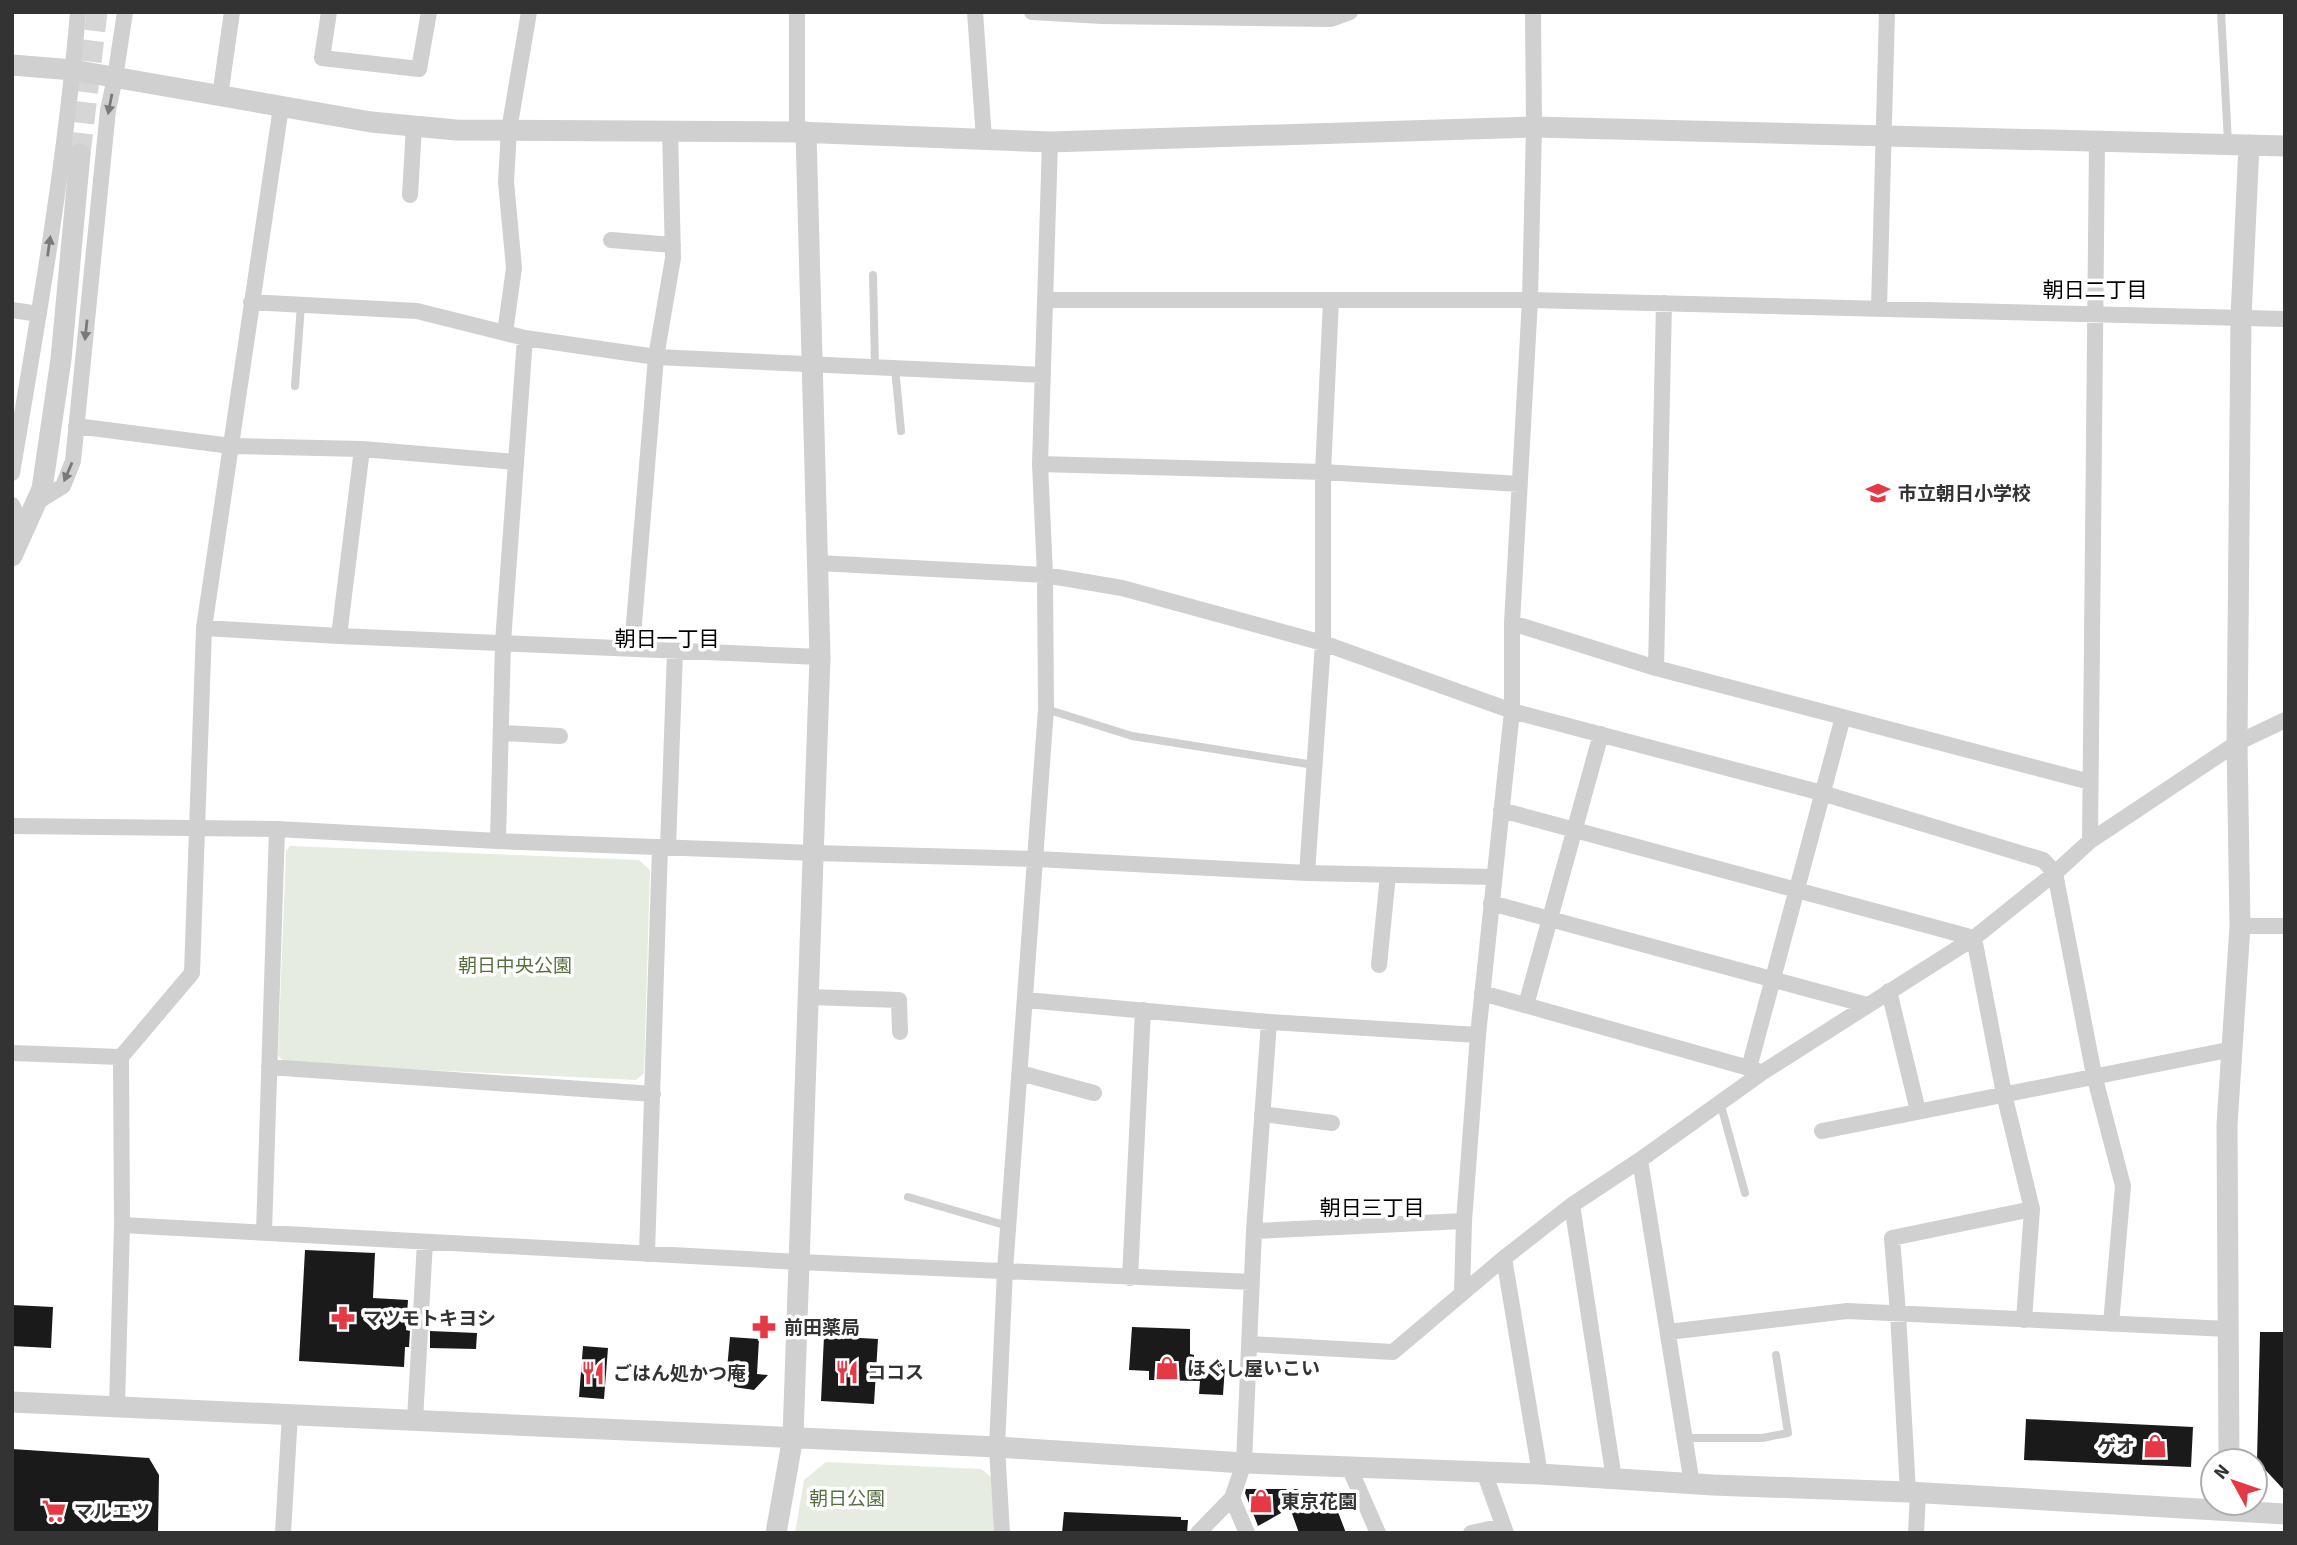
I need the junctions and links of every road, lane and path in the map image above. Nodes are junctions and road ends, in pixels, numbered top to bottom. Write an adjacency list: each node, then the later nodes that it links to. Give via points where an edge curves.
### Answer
1 (78, 12): 15 (street)
2 (125, 12): 16 (street)
3 (232, 12): 17 (street)
4 (329, 12): 5 (street, via 322,58 419,69)
5 (429, 12)
6 (529, 12): 21 (street)
7 (797, 12): 23 (street)
8 (975, 12): 25 (street)
9 (1032, 12): 10 (street, via 1318,19)
10 (1350, 12)
11 (1533, 12): 20 (street)
12 (1887, 12): 24 (street)
13 (2221, 12): 28 (lane)
14 (12, 65): 15 (street)
15 (73, 70): 16 (street); 43 (street, one-way to 15)
16 (116, 78): 17 (street); 55 (street, one-way to 55, via 108,110)
17 (219, 96): 18 (street)
18 (281, 107): 19 (street); 38 (street)
19 (414, 126): 21 (street); 31 (street)
20 (1534, 127): 24 (street); 27 (street); 37 (street)
21 (509, 130): 22 (street); 47 (street, via 506,182 514,268)
22 (670, 130): 23 (street); 33 (street)
23 (801, 132): 25 (street); 50 (street)
24 (1885, 136): 26 (street); 41 (street)
25 (984, 139): 27 (street)
26 (2097, 141): 28 (street); 44 (street)
27 (1049, 142): 35 (street)
28 (2239, 144): 29 (street); 45 (street)
29 (2285, 146)
30 (80, 154): 64 (street, via 61,359 42,489)
31 (410, 195)
32 (611, 240): 33 (street)
33 (673, 245): 49 (street)
34 (873, 275): 51 (lane)
35 (1046, 300): 36 (street); 53 (street)
36 (1331, 300): 37 (street); 61 (street)
37 (1530, 300): 39 (street); 63 (street)
38 (251, 302): 40 (street); 57 (street)
39 (1664, 303): 41 (street); 76 (street)
40 (301, 305): 47 (street, via 417,311); 54 (lane)
41 (1879, 308): 44 (street)
42 (12, 310): 43 (street)
43 (39, 314): 62 (street)
44 (2095, 314): 45 (street); 86 (street)
45 (2241, 317): 46 (street); 84 (street)
46 (2285, 319)
47 (505, 333): 48 (street)
48 (525, 338): 49 (street); 59 (street)
49 (656, 357): 50 (street); 73 (street)
50 (813, 364): 51 (street); 66 (street)
51 (875, 367): 52 (street)
52 (895, 368): 53 (street); 56 (lane)
53 (1043, 375): 60 (street)
54 (295, 386)
55 (76, 426): 57 (street); 64 (street, one-way to 64, via 73,461 63,486)
56 (901, 431)
57 (231, 446): 58 (street); 69 (street)
58 (362, 449): 59 (street); 70 (street)
59 (516, 462): 71 (street)
60 (1040, 464): 61 (street); 67 (street)
61 (1323, 472): 63 (street); 72 (street)
62 (12, 473)
63 (1520, 484): 68 (street)
64 (19, 511): 65 (street)
65 (12, 556)
66 (818, 563): 67 (street); 75 (street)
67 (1045, 575): 72 (street, via 1122,588); 77 (street)
68 (1512, 623): 76 (street); 78 (street)
69 (204, 628): 70 (street); 90 (street)
70 (339, 636): 71 (street)
71 (503, 642): 73 (street); 81 (street)
72 (1323, 643): 78 (street); 85 (street)
73 (632, 648): 74 (street)
74 (674, 651): 75 (street); 95 (street)
75 (820, 657): 96 (street)
76 (1656, 668): 79 (street)
77 (1046, 709): 85 (lane, via 1132,736); 97 (street)
78 (1512, 710): 82 (street); 88 (street)
79 (1843, 717): 86 (street); 87 (street)
80 (2285, 720): 84 (street)
81 (501, 733): 83 (street); 93 (street)
82 (1601, 734): 87 (street); 92 (street)
83 (559, 736)
84 (2237, 743): 94 (street); 105 (street)
85 (1314, 765): 98 (street)
86 (2090, 782): 94 (street)
87 (1822, 793): 99 (street, via 2043,860); 102 (street)
88 (1502, 810): 92 (street); 101 (street)
89 (12, 826): 90 (street)
90 (196, 827): 91 (street); 122 (street, via 192,973)
91 (277, 829): 93 (street); 123 (street)
92 (1574, 830): 102 (street); 104 (street)
93 (498, 841): 95 (street)
94 (2090, 841): 99 (street)
95 (664, 848): 96 (street); 128 (street)
96 (814, 853): 97 (street); 112 (street)
97 (1037, 859): 98 (street); 113 (street)
98 (1307, 873): 100 (street)
99 (2054, 873): 107 (street); 126 (street)
100 (1388, 875): 101 (street); 108 (street)
101 (1494, 877): 103 (street)
102 (1796, 890): 107 (street); 109 (street)
103 (1492, 903): 104 (street); 111 (street)
104 (1550, 919): 109 (street); 115 (street)
105 (2240, 926): 106 (street); 120 (street)
106 (2285, 926)
107 (1974, 938): 110 (street); 129 (street)
108 (1378, 965)
109 (1772, 979): 114 (street); 124 (street)
110 (1889, 991): 114 (street); 131 (street)
111 (1482, 993): 115 (street); 119 (street)
112 (809, 997): 118 (street, via 900,1000); 148 (street)
113 (1026, 1000): 116 (street); 125 (street)
114 (1867, 1005): 124 (street)
115 (1526, 1006): 124 (street)
116 (1143, 1010): 117 (street); 150 (street)
117 (1269, 1021): 119 (street); 132 (street)
118 (900, 1032)
119 (1478, 1035): 140 (street)
120 (2233, 1049): 126 (street); 156 (street, via 2227,1125)
121 (12, 1052): 122 (street)
122 (121, 1057): 141 (street)
123 (269, 1067): 128 (street); 144 (street)
124 (1756, 1070): 130 (street)
125 (1020, 1073): 127 (street); 142 (street)
126 (2094, 1076): 129 (street); 155 (street, via 2123,1186)
127 (1094, 1093)
128 (653, 1094): 146 (street)
129 (2004, 1094): 131 (street); 139 (street)
130 (1720, 1102): 135 (street); 136 (lane)
131 (1918, 1111): 134 (street)
132 (1262, 1114): 133 (street); 143 (street)
133 (1332, 1123)
134 (1822, 1130)
135 (1640, 1160): 138 (street); 157 (street)
136 (1745, 1193)
137 (908, 1197): 142 (lane)
138 (1572, 1205): 147 (street); 172 (street)
139 (2032, 1209): 153 (street, via 1892,1238); 154 (street)
140 (1464, 1221): 143 (street); 152 (street)
141 (122, 1226): 144 (street); 161 (street)
142 (1008, 1226): 149 (street)
143 (1254, 1231): 151 (street)
144 (264, 1232): 145 (street)
145 (425, 1242): 146 (street); 163 (street)
146 (647, 1254): 148 (street)
147 (1504, 1258): 152 (street); 171 (street)
148 (800, 1262): 149 (street); 164 (street)
149 (1005, 1270): 150 (street); 166 (street)
150 (1130, 1278): 151 (street)
151 (1252, 1282): 158 (street)
152 (1462, 1293): 158 (street, via 1393,1352)
153 (1898, 1313): 154 (street); 157 (street, via 1846,1311); 174 (street)
154 (2024, 1320): 155 (street)
155 (2111, 1324): 156 (street)
156 (2228, 1329): 167 (street)
157 (1668, 1332): 165 (street)
158 (1250, 1344): 168 (street)
159 (1776, 1355): 165 (lane, via 1788,1433 1762,1438)
160 (12, 1402): 161 (street)
161 (117, 1406): 162 (street)
162 (290, 1414): 163 (street); 178 (street)
163 (415, 1420): 164 (street)
164 (793, 1437): 166 (street); 179 (street)
165 (1685, 1438): 173 (street)
166 (997, 1447): 168 (street); 180 (street)
167 (2229, 1447)
168 (1244, 1463): 169 (street); 175 (street)
169 (1349, 1467): 170 (street); 183 (street)
170 (1484, 1472): 171 (street); 177 (street)
171 (1540, 1474): 172 (street)
172 (1614, 1479): 173 (street)
173 (1692, 1484): 174 (street)
174 (1913, 1492): 176 (street); 185 (street)
175 (1232, 1498): 181 (street); 182 (street)
176 (2199, 1514)
177 (1504, 1529): 184 (street)
178 (283, 1533)
179 (776, 1533)
180 (1002, 1533)
181 (1198, 1533)
182 (1247, 1533)
183 (1378, 1533)
184 (1471, 1533)
185 (1916, 1533)

